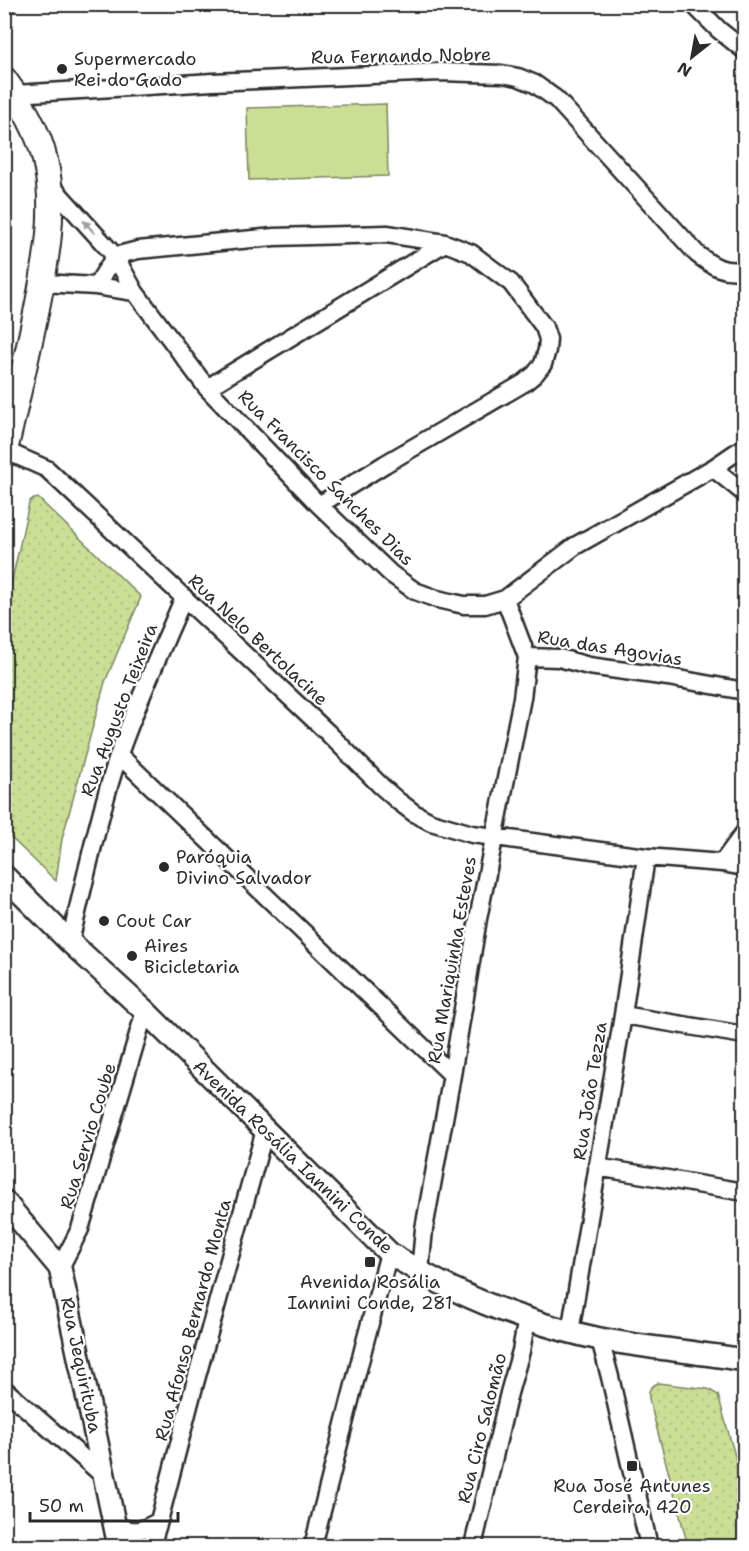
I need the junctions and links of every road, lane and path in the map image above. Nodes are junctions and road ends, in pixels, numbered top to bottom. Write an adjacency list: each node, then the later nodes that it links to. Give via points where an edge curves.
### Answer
1 (693, 4): 2 (street)
2 (744, 50)
3 (10, 86): 4 (main road, via 34,127); 7 (street, Rua Fernando Nobre, via 440,72 518,77 556,99 697,254 722,270)
4 (49, 183): 6 (street, Rua Francisco Sanches Dias, one-way to 4); 8 (main road, via 51,211)
5 (445, 243): 6 (street, via 387,234 274,237 138,250); 11 (street); 16 (street, via 471,253 511,284 544,327 548,350 543,364 524,383)
6 (115, 256): 9 (street); 10 (street, Rua Francisco Sanches Dias)
7 (744, 269)
8 (42, 283): 9 (street); 13 (main road)
9 (96, 286): 10 (street)
10 (135, 292): 11 (street, Rua Francisco Sanches Dias)
11 (207, 388): 16 (street, Rua Francisco Sanches Dias)
12 (744, 447): 14 (street, Rua Francisco Sanches Dias)
13 (5, 452): 17 (street, Rua Nelo Bertolacine, via 47,469)
14 (713, 468): 15 (street); 18 (street, Rua Francisco Sanches Dias, via 575,546)
15 (744, 493)
16 (320, 505): 18 (street, Rua Francisco Sanches Dias, via 391,574 415,591 464,605)
17 (184, 597): 21 (street, Rua Augusto Teixeira); 23 (street, Rua Nelo Bertolacine, via 398,801 431,822)
18 (506, 599): 19 (street, Rua das Agovias)
19 (527, 657): 20 (street, Rua das Agovias, via 559,658); 23 (street, Rua Mariquinha Esteves)
20 (744, 691)
21 (119, 755): 28 (street, Rua Augusto Teixeira, via 98,823); 32 (street)
22 (744, 833): 25 (street)
23 (494, 838): 24 (street, Rua Nelo Bertolacine); 32 (street, Rua Mariquinha Esteves)
24 (646, 857): 25 (street, Rua Nelo Bertolacine); 30 (street, Rua João Tezza)
25 (722, 863): 26 (street, Rua Nelo Bertolacine)
26 (744, 867)
27 (4, 876): 28 (street, Avenida Rosália Iannini Conde)
28 (70, 942): 29 (street, Avenida Rosália Iannini Conde)
29 (145, 1011): 33 (street, Avenida Rosália Iannini Conde); 38 (street, Rua Servio Coube, via 80,1228)
30 (623, 1015): 31 (street); 34 (street, Rua João Tezza)
31 (744, 1035)
32 (452, 1075): 39 (street, Rua Mariquinha Esteves)
33 (265, 1130): 37 (street, Avenida Rosália Iannini Conde); 46 (street, Rua Afonso Bernardo Monta)
34 (597, 1167): 35 (street); 41 (street, Rua João Tezza)
35 (744, 1192)
36 (4, 1201): 38 (street, Rua Jequirituba)
37 (389, 1253): 39 (street, Avenida Rosália Iannini Conde); 51 (street)
38 (60, 1268): 45 (street, Rua Jequirituba)
39 (420, 1272): 40 (street, Avenida Rosália Iannini Conde, via 454,1290)
40 (527, 1318): 41 (street, Avenida Rosália Iannini Conde); 52 (street, Rua Ciro Salomão)
41 (570, 1332): 42 (street, Avenida Rosália Iannini Conde)
42 (600, 1339): 43 (street, Avenida Rosália Iannini Conde); 48 (street)
43 (743, 1364)
44 (4, 1389): 45 (street)
45 (105, 1477): 47 (street, Rua Jequirituba)
46 (159, 1521): 47 (street, via 139,1531); 50 (street, Rua Afonso Bernardo Monta)
47 (115, 1526): 49 (street, Rua Jequirituba)
48 (646, 1543)
49 (119, 1546)
50 (151, 1546)
51 (313, 1546)
52 (472, 1546)

